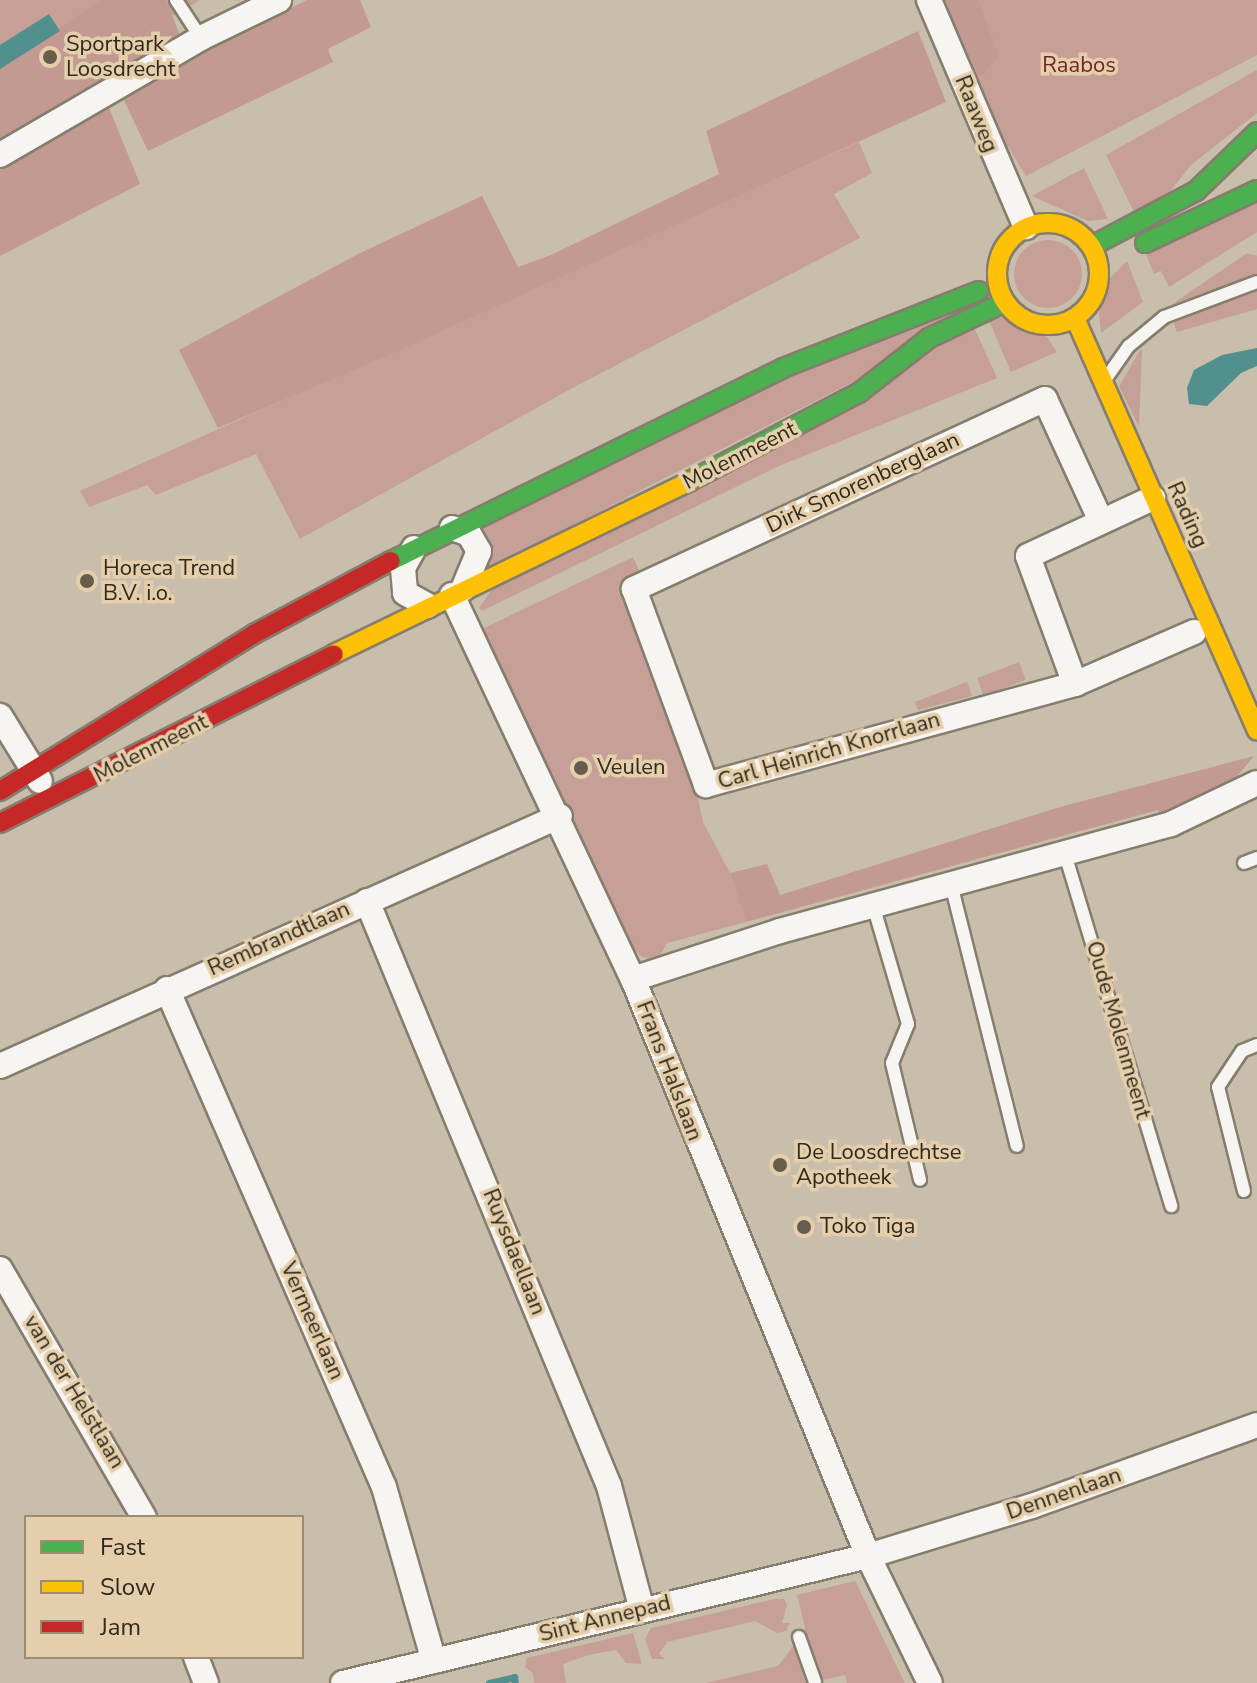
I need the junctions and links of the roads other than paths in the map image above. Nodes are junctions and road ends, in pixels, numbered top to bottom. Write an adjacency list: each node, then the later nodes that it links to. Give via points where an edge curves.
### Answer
1 (176, 0): 4 (lane)
2 (279, 0): 4 (street)
3 (929, 0): 8 (street, Raaweg)
4 (201, 38): 6 (street)
5 (1257, 132): 9 (main road, via 1196,191)
6 (0, 155)
7 (1257, 190): 10 (main road)
8 (1026, 227): 9 (main road, via 1055,222); 11 (main road, via 1004,247)
9 (1092, 246): 10 (main road)
10 (1099, 268): 14 (main road, via 1092,302)
11 (996, 282): 13 (main road); 18 (main road, Molenmeent, via 783,368)
12 (1257, 282): 15 (lane, via 1164,317 1129,346)
13 (1005, 302): 14 (main road, via 1014,313 1041,325); 20 (main road, Molenmeent, via 929,338 860,392 772,442)
14 (1075, 318): 15 (main road, Rading)
15 (1102, 383): 16 (main road, Rading)
16 (1153, 498): 17 (street); 26 (main road, Rading)
17 (1101, 521): 23 (street, Dirk Smorenberglaan, via 1045,399 634,589); 24 (street, via 1028,556)
18 (452, 528): 19 (main road, Molenmeent); 20 (street, via 469,534 479,551)
19 (414, 548): 21 (street, via 403,568 405,593); 27 (main road, Molenmeent, via 254,634)
20 (458, 592): 21 (main road, Molenmeent); 31 (street, Frans Halslaan)
21 (428, 606): 30 (main road, Molenmeent)
22 (1194, 632): 24 (street, Carl Heinrich Knorrlaan)
23 (661, 667): 24 (street, Carl Heinrich Knorrlaan, via 706,785)
24 (1075, 684)
25 (0, 716): 27 (street)
26 (1257, 731)
27 (32, 769): 29 (main road, Molenmeent); 30 (street)
28 (1257, 783): 33 (street, via 1171,824)
29 (0, 791)
30 (53, 799): 32 (main road, Molenmeent)
31 (560, 816): 37 (street, Rembrandtlaan); 39 (street, Frans Halslaan)
32 (0, 823)
33 (1065, 854): 36 (street); 46 (lane, Oude Molenmeent)
34 (1257, 858): 35 (lane)
35 (1244, 863)
36 (951, 884): 38 (street); 43 (lane)
37 (367, 901): 40 (street, Rembrandtlaan); 51 (street, Ruysdaellaan, via 609,1486)
38 (873, 905): 39 (street); 44 (lane, via 908,1024 892,1063)
39 (633, 979): 50 (street, Frans Halslaan)
40 (167, 989): 42 (street, Rembrandtlaan); 54 (street, Vermeerlaan, via 384,1487)
41 (1257, 1045): 45 (lane, via 1242,1051 1218,1087)
42 (0, 1066)
43 (1017, 1146)
44 (920, 1180)
45 (1244, 1191)
46 (1171, 1206)
47 (0, 1269): 49 (street, van der Helstlaan)
48 (1257, 1425): 50 (street, Dennenlaan, via 1032,1506)
49 (143, 1515)
50 (868, 1556): 51 (street, Sint Annepad); 58 (street, Frans Halslaan)
51 (642, 1610): 54 (street, Sint Annepad)
52 (799, 1637): 55 (lane)
53 (197, 1659): 56 (street)
54 (434, 1661): 57 (street, Sint Annepad)
55 (815, 1682)
56 (206, 1683)
57 (343, 1683)
58 (930, 1683)

